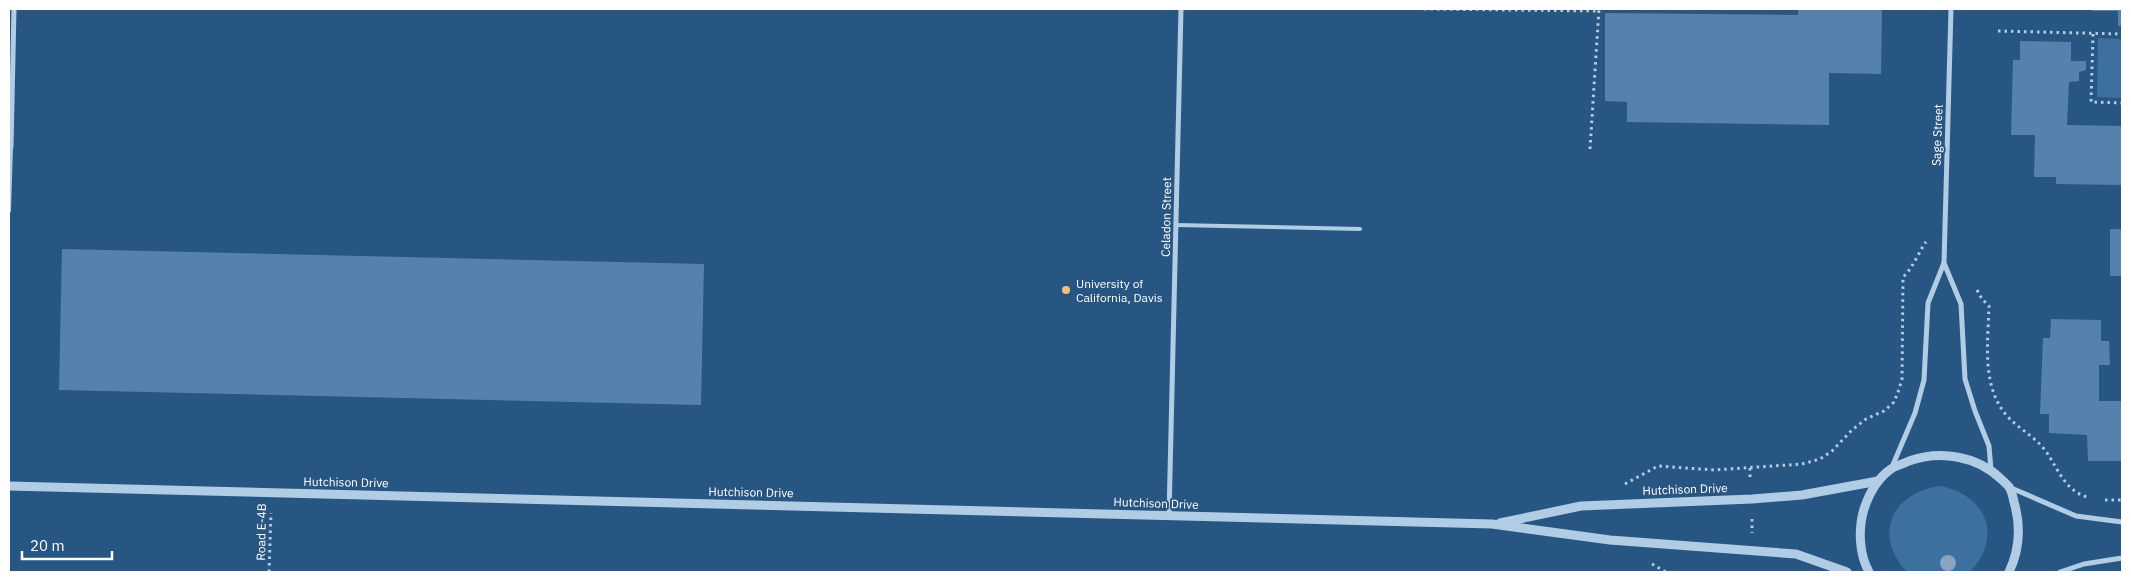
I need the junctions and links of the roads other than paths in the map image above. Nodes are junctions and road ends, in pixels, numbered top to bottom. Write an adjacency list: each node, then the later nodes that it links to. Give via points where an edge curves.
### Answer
1 (14, 9): 4 (street)
2 (1181, 9): 6 (street, Celadon Street)
3 (1951, 9): 8 (street, Sage Street)
4 (10, 148): 5 (lane)
5 (9, 211)
6 (1176, 224): 7 (lane); 14 (street, Celadon Street)
7 (1360, 229)
8 (1944, 263): 9 (street, Sage Street, via 1928,303 1924,380 1915,413); 10 (street, Sage Street, via 1961,304 1965,379 1989,446)
9 (1892, 468): 10 (street, via 1920,457 1942,455 1966,459); 11 (street)
10 (1991, 470): 13 (street)
11 (1878, 481): 16 (street, Hutchison Drive, via 1802,495 1581,506); 19 (street, via 1861,518 1860,541)
12 (9, 486): 14 (street, Hutchison Drive)
13 (2009, 487): 15 (street, via 2076,516); 20 (street, via 2018,514 2019,534 2016,557)
14 (1170, 516): 16 (street, Hutchison Drive)
15 (2122, 522)
16 (1492, 524): 18 (street, Hutchison Drive, via 1610,540 1796,554)
17 (2122, 558): 21 (street, via 2084,564)
18 (1847, 572)
19 (1869, 572)
20 (2009, 572)
21 (2060, 572)

